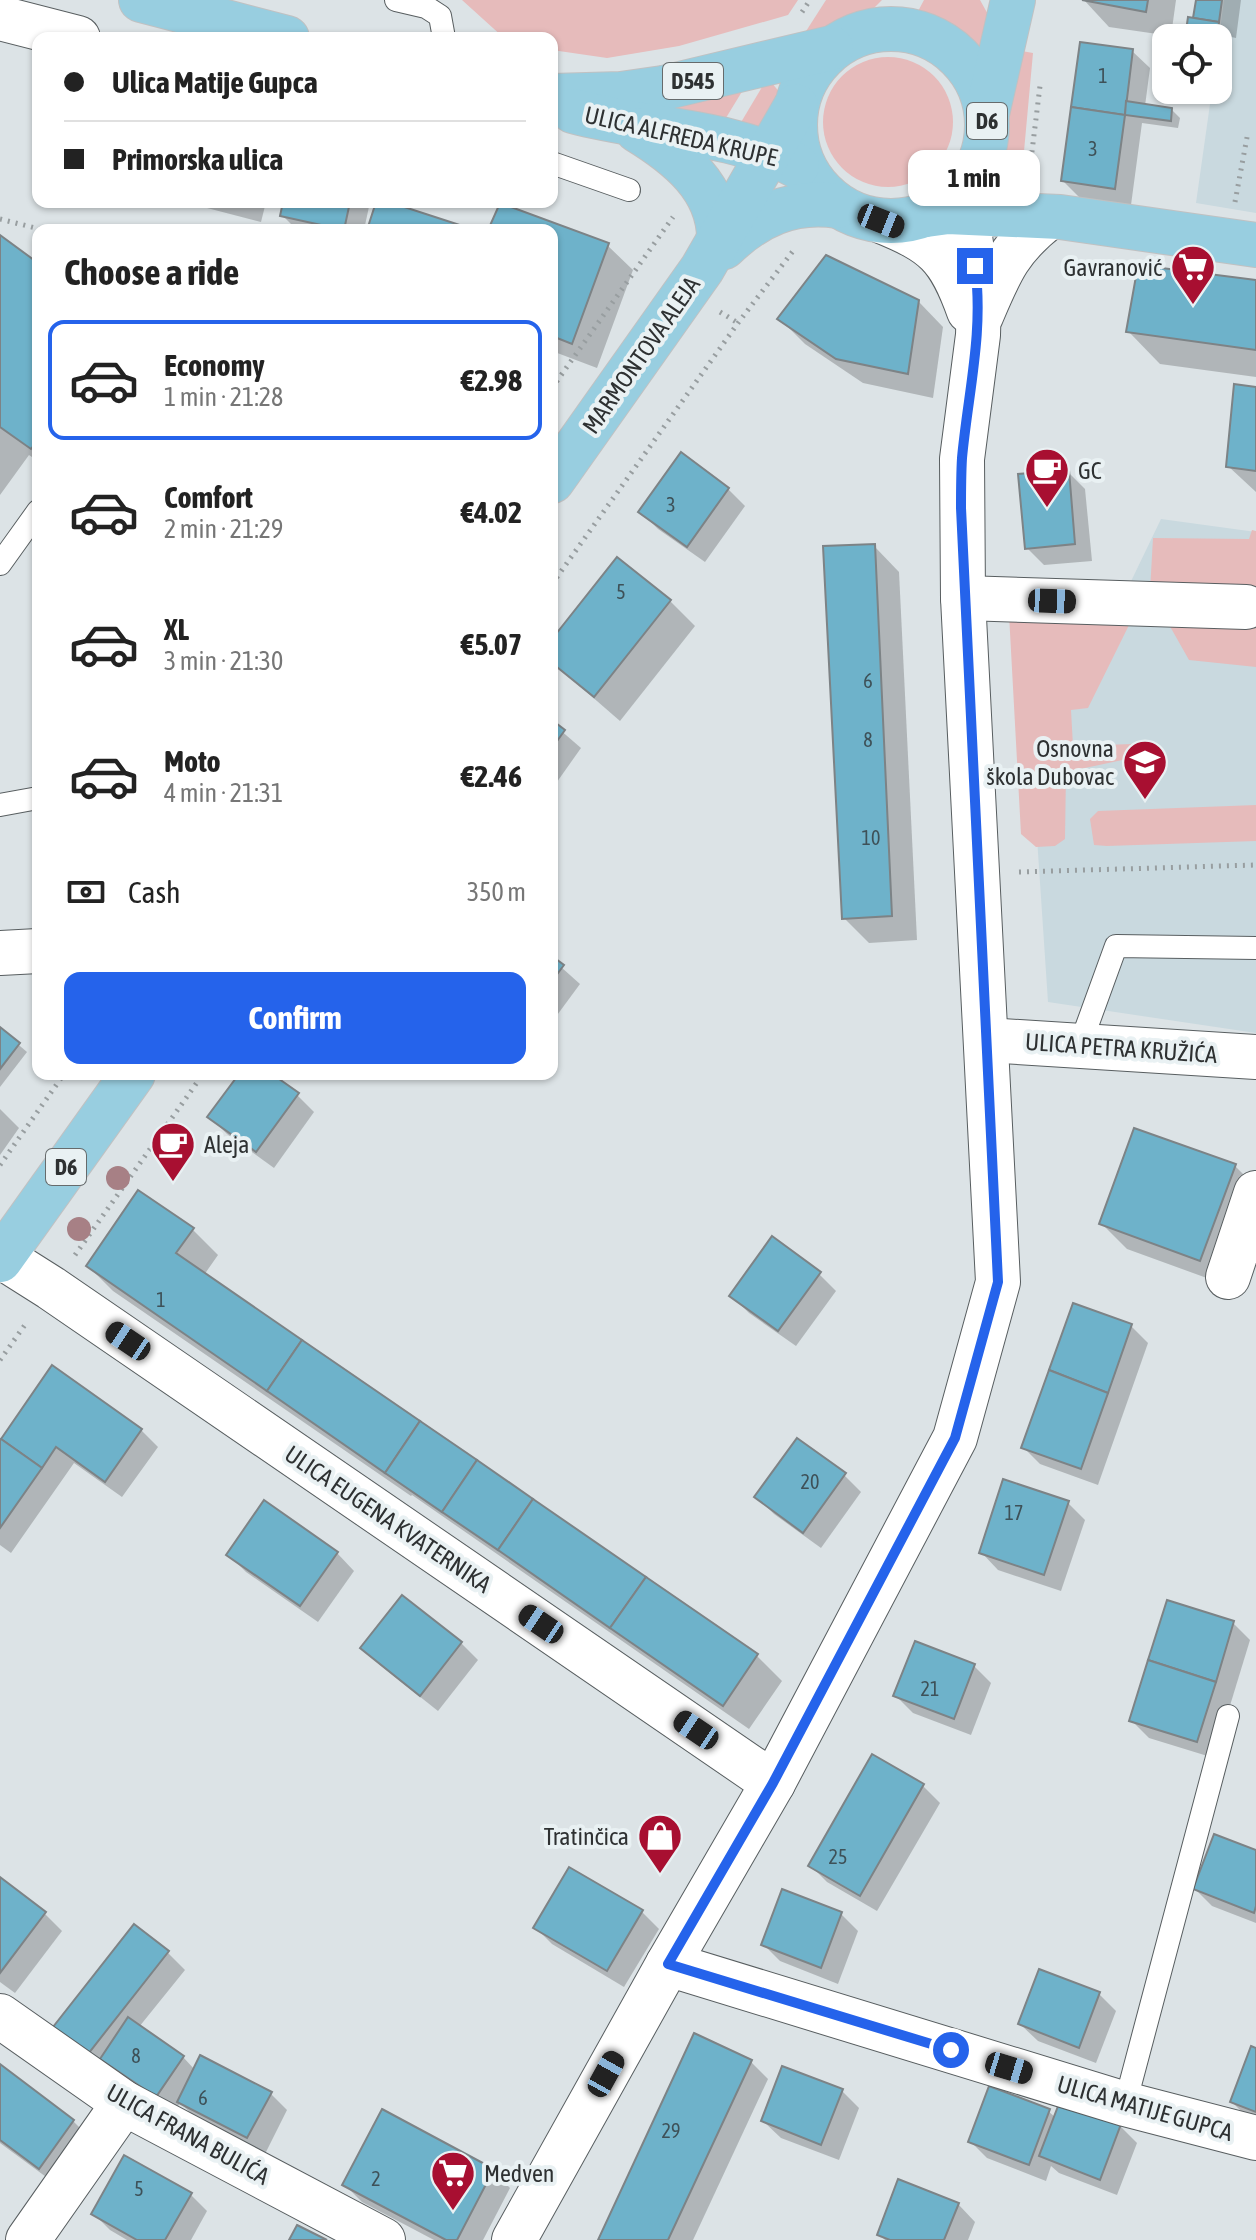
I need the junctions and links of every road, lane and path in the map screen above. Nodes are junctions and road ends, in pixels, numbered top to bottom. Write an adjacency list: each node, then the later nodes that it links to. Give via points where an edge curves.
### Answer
1 (141, 0): 7 (main road)
2 (396, 0): 8 (lane, via 440,16)
3 (908, 0): 9 (main road)
4 (1013, 0): 14 (main road, D6)
5 (0, 18): 6 (street)
6 (55, 32)
7 (264, 32)
8 (443, 32)
9 (848, 40): 11 (main road, ULICA ALFREDA KRUPE / D545, via 663,88); 14 (main road, D6, via 889,28 935,38 954,51 976,80); 16 (main road, via 815,64 803,84 794,129 798,151)
10 (1041, 73): 21 (path)
11 (558, 96)
12 (558, 105): 13 (main road, ULICA ALFREDA KRUPE / D545)
13 (625, 122): 16 (main road, ULICA ALFREDA KRUPE / D545, via 721,141); 27 (main road, via 699,179 716,210)
14 (987, 125): 19 (main road, D6, via 981,160); 21 (main road, via 999,168)
15 (1248, 132): 26 (path)
16 (788, 164): 20 (main road); 27 (main road, MARMONTOVA ALEJA)
17 (558, 165): 18 (lane)
18 (629, 190)
19 (954, 203): 21 (main road); 23 (main road, via 904,221); 28 (street, via 979,298)
20 (838, 206): 23 (main road); 27 (main road, MARMONTOVA ALEJA, via 810,204 762,216)
21 (1046, 211): 26 (main road); 28 (street, via 1007,258)
22 (0, 219): 24 (path)
23 (881, 221): 28 (street, via 924,240 940,254 954,271)
24 (32, 227)
25 (801, 241): 32 (path)
26 (1242, 243)
27 (710, 254): 29 (main road, MARMONTOVA ALEJA)
28 (978, 328): 33 (street, via 962,459)
29 (558, 472)
30 (32, 519): 31 (lane)
31 (0, 564)
32 (558, 576)
33 (963, 598): 34 (street); 38 (street)
34 (1246, 607)
35 (32, 799): 36 (lane)
36 (0, 805)
37 (1256, 865): 38 (path)
38 (978, 873): 42 (street)
39 (1256, 948): 43 (lane, via 1116,946)
40 (32, 951): 41 (street)
41 (0, 953)
42 (986, 1040): 43 (street, ULICA PETRA KRUŽIĆA); 55 (street, via 998,1282 955,1438)
43 (1080, 1045): 44 (street, ULICA PETRA KRUŽIĆA)
44 (1256, 1057)
45 (60, 1080): 48 (path)
46 (129, 1080): 50 (main road, D6)
47 (199, 1080): 52 (path)
48 (0, 1165)
49 (1256, 1193): 51 (street)
50 (1, 1258): 52 (street, ULICA EUGENA KVATERNIKA)
51 (1228, 1277)
52 (51, 1288): 53 (path); 55 (street, ULICA EUGENA KVATERNIKA)
53 (0, 1360)
54 (1228, 1716): 59 (lane)
55 (773, 1783): 56 (street)
56 (668, 1964): 59 (street, ULICA MATIJE GUPCA); 63 (street)
57 (0, 2016): 58 (street, ULICA FRANA BULIĆA)
58 (124, 2103): 61 (street); 62 (street, ULICA FRANA BULIĆA)
59 (1125, 2104): 60 (street, ULICA MATIJE GUPCA)
60 (1256, 2138)
61 (28, 2240)
62 (383, 2240)
63 (514, 2240)

